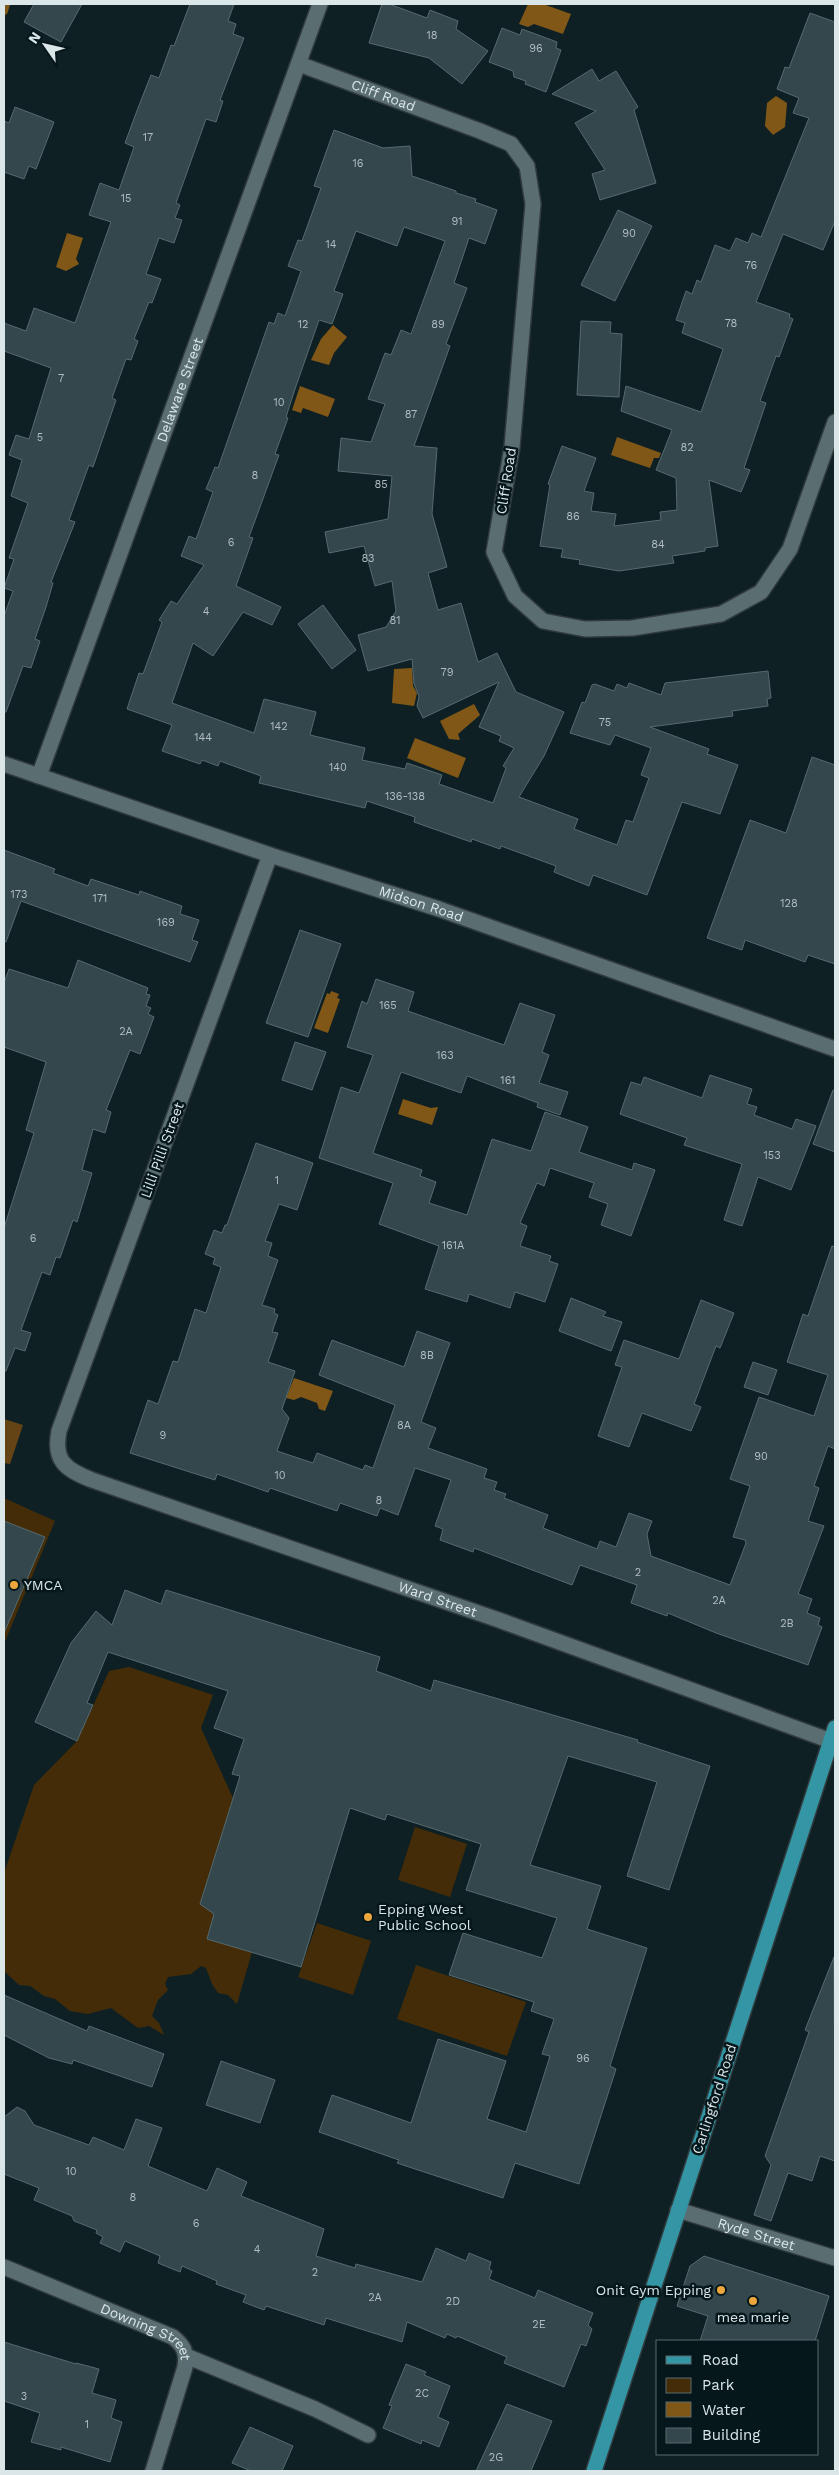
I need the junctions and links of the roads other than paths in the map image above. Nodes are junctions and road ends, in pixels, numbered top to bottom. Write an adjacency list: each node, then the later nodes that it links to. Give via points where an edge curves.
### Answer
1 (320, 4): 2 (street, Delaware Street)
2 (298, 64): 3 (street, Cliff Road, via 511,144 527,166 533,204 512,447 494,552 515,596 543,621 585,629 632,628 721,614 761,592 790,549); 5 (street, Delaware Street)
3 (835, 422)
4 (4, 764): 5 (street, Midson Road)
5 (39, 776): 6 (street, Midson Road)
6 (270, 855): 7 (street, Midson Road, via 439,909); 8 (street, Lilli Pilli Street)
7 (835, 1050)
8 (56, 1446): 9 (street, Ward Street, via 60,1459 76,1474)
9 (833, 1735): 10 (main road, Carlingford Road)
10 (678, 2210): 11 (street, Ryde Street); 16 (main road, Carlingford Road)
11 (835, 2258)
12 (4, 2267): 13 (street, Downing Street, via 172,2337 182,2345)
13 (186, 2356): 14 (street, Downing Street, via 316,2409); 15 (street)
14 (368, 2435)
15 (153, 2471)
16 (594, 2471)

